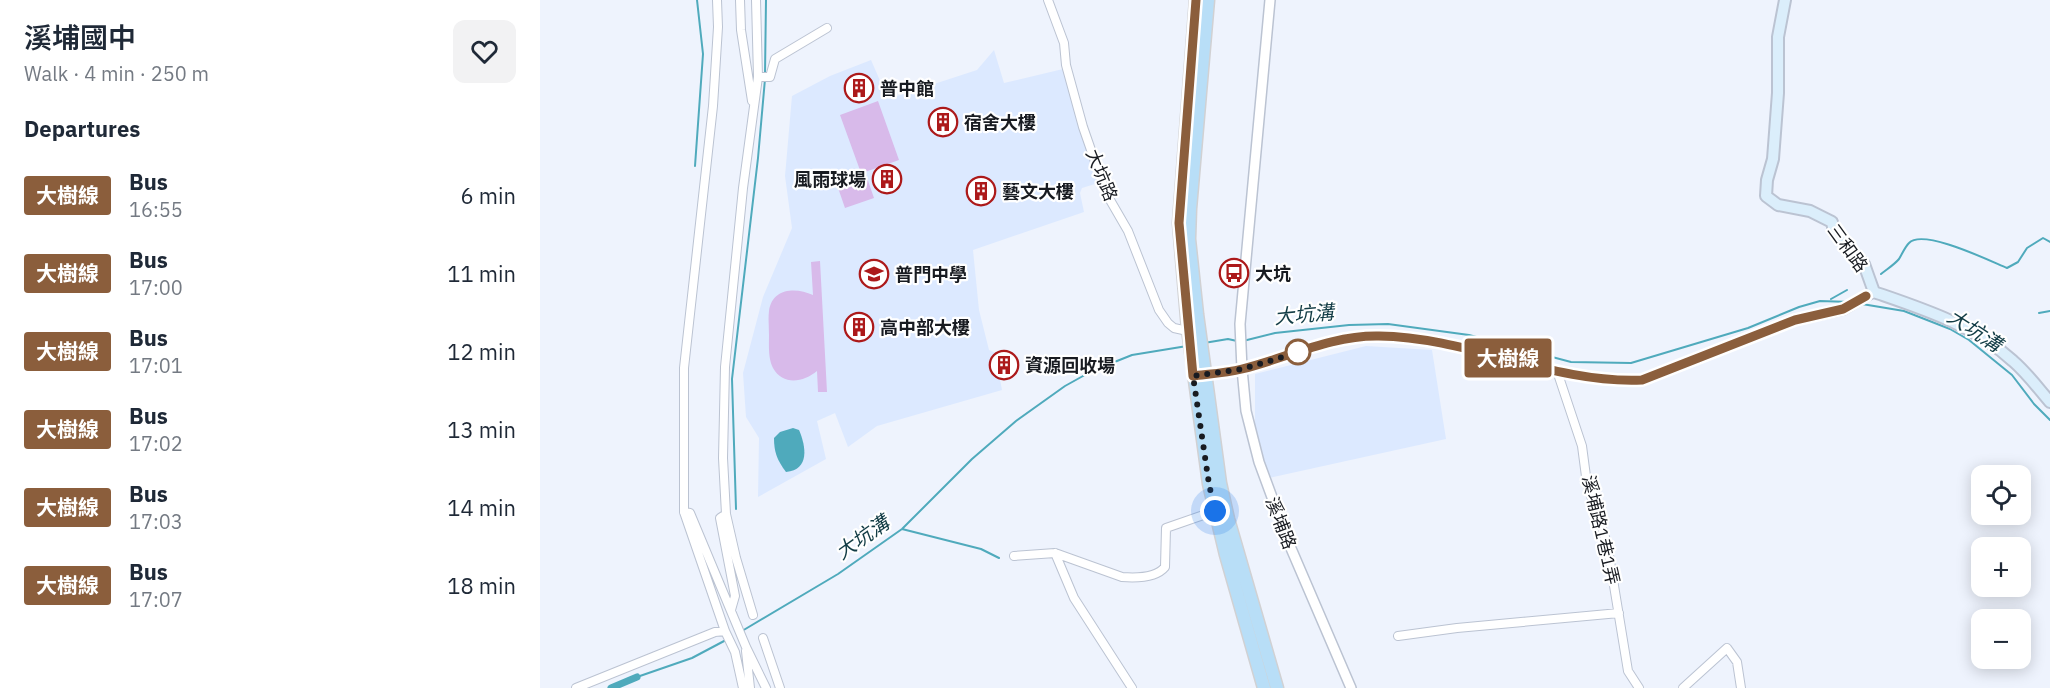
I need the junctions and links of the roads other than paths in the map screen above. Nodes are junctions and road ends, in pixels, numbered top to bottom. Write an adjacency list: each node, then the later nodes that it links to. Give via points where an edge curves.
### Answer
1 (717, 0): 19 (street, via 713,106 684,368)
2 (740, 0): 11 (street)
3 (756, 0): 10 (street)
4 (1048, 0): 13 (street, 大坑路, via 1064,43 1066,66 1083,127 1106,193 1128,231 1159,310 1174,328)
5 (1196, 0): 13 (main road, via 1179,223)
6 (1208, 0): 13 (main road, via 1189,223)
7 (1270, 0): 14 (street, 溪埔路, via 1240,324)
8 (1785, 0): 12 (main road, 三和路, via 1778,37 1774,147 1766,196 1778,205 1810,211 1833,222 1834,232 1864,264)
9 (827, 28): 10 (street, via 776,59 770,77)
10 (758, 77): 11 (street)
11 (753, 108): 20 (street, via 725,367)
12 (1870, 294): 15 (street, via 1843,309 1795,320 1642,380 1619,381); 17 (main road, 三和路, via 1938,314 1992,343 2015,362)
13 (1193, 332): 16 (main road)
14 (1242, 369): 15 (street, via 1338,340 1378,336 1483,351); 16 (street); 38 (street, 溪埔路, via 1246,411 1271,498)
15 (1557, 371): 24 (street, 溪埔路1巷1弄, via 1582,446 1587,484 1607,543)
16 (1198, 376): 18 (main road); 37 (main road, via 1228,519)
17 (2050, 402)
18 (1215, 511): 21 (street, via 1166,528 1165,567 1152,575 1122,577); 36 (main road)
19 (684, 512): 23 (street, via 690,513); 26 (street)
20 (726, 514): 23 (street, via 720,518 735,596); 25 (street)
21 (1055, 553): 22 (street); 35 (street, via 1074,598)
22 (1014, 556)
23 (730, 610): 29 (street)
24 (1619, 613): 27 (street); 39 (street, 溪埔路1巷1弄, via 1629,671)
25 (753, 615)
26 (725, 631): 30 (street); 31 (street, via 735,652)
27 (1398, 636)
28 (763, 638): 34 (street)
29 (746, 646): 32 (street); 33 (street)
30 (576, 688)
31 (743, 688)
32 (750, 688)
33 (766, 688)
34 (780, 688)
35 (1132, 688)
36 (1264, 688)
37 (1277, 688)
38 (1350, 688)
39 (1639, 688)
40 (1683, 688): 41 (street, via 1727,648 1737,662)
41 (1741, 688)

